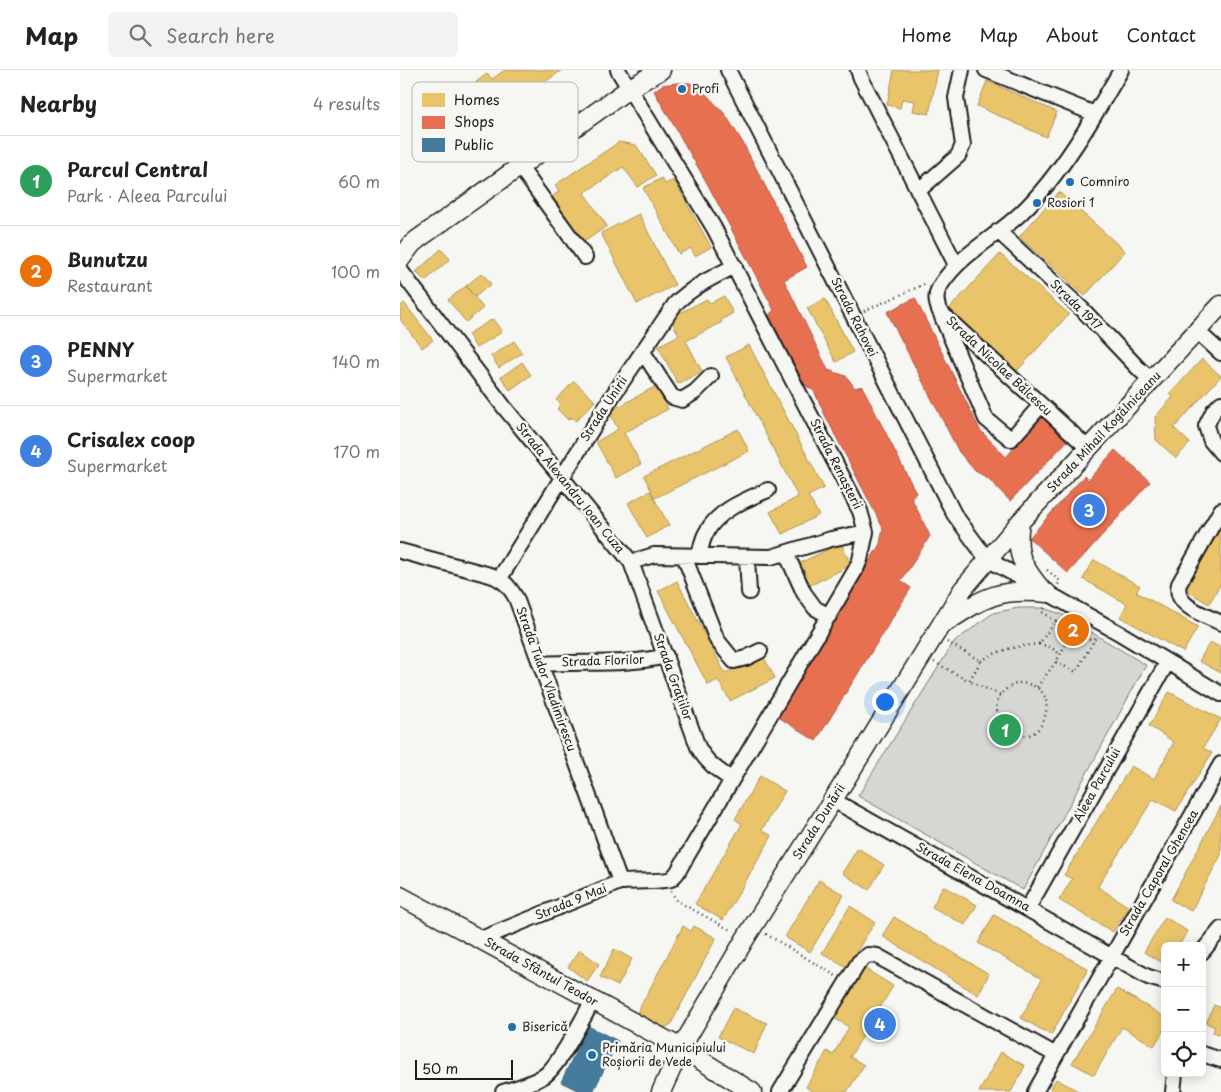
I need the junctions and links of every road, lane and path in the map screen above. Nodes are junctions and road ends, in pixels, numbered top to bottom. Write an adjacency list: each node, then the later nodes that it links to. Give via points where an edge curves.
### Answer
1 (618, 70): 8 (street, Strada Renașterii)
2 (661, 70): 8 (main road)
3 (728, 70): 22 (street, Strada Rahovei)
4 (858, 70): 13 (street)
5 (962, 70): 13 (street, via 956,98 963,145 958,156)
6 (986, 70): 9 (street)
7 (1121, 70): 9 (street, Strada Nicolae Bălcescu)
8 (642, 79): 10 (main road); 17 (street, Strada Renașterii)
9 (1096, 114): 14 (street, Strada Nicolae Bălcescu, via 1040,193)
10 (578, 125)
11 (527, 162): 12 (main road)
12 (520, 167): 15 (street); 16 (main road, via 418,239)
13 (918, 191): 18 (street)
14 (998, 231): 18 (street, Strada Nicolae Bălcescu); 27 (street, Strada 1917)
15 (585, 257)
16 (400, 260)
17 (734, 266): 24 (street, Strada Unirii, via 685,294); 36 (street, Strada Renașterii, via 860,512)
18 (953, 269): 21 (street, Strada Nicolae Bălcescu, via 937,292 936,304); 22 (path)
19 (400, 270): 32 (street, Strada Alexandru Ioan Cuza)
20 (1221, 305): 23 (main road, Strada Mihail Kogălniceanu)
21 (940, 312): 29 (street, Strada Nicolae Bălcescu); 29 (street, via 986,419 1011,439)
22 (853, 316): 42 (street, Strada Rahovei, via 954,514)
23 (1197, 331): 25 (street); 27 (main road, Strada Mihail Kogălniceanu)
24 (642, 352): 26 (street, via 672,397 682,400); 32 (street, Strada Unirii)
25 (1221, 353)
26 (711, 376)
27 (1152, 380): 30 (main road, Strada Mihail Kogălniceanu)
28 (1221, 403): 31 (street, via 1206,426 1211,441)
29 (1041, 405): 30 (street, Strada Nicolae Bălcescu)
30 (1088, 448): 35 (main road, Strada Mihail Kogălniceanu)
31 (1221, 453)
32 (562, 478): 43 (street, Strada Alexandru Ioan Cuza); 45 (street, Strada Unirii)
33 (768, 490): 40 (street, via 724,512 705,534)
34 (1221, 510): 51 (street, via 1177,591 1186,605)
35 (1020, 522): 42 (main road, Strada Mihail Kogălniceanu); 47 (main road, via 1020,558 1025,569)
36 (866, 532): 38 (street, Strada Alexandru Ioan Cuza); 49 (street, via 860,560)
37 (400, 551): 45 (street)
38 (786, 553): 41 (street, Strada Alexandru Ioan Cuza, via 771,558); 49 (street, via 804,593 815,608)
39 (684, 556): 40 (street, Strada Alexandru Ioan Cuza); 43 (street, Strada Alexandru Ioan Cuza, via 654,556); 57 (street, via 716,640 734,661)
40 (699, 556): 41 (street, Strada Alexandru Ioan Cuza)
41 (747, 558): 46 (street)
42 (988, 559): 47 (street); 53 (main road, Strada Dunării, via 963,589)
43 (631, 562): 59 (street, Strada Grațiilor)
44 (1042, 565): 47 (path, via 1060,581)
45 (500, 578): 64 (street, Strada Tudor Vladimirescu, via 516,598)
46 (749, 592)
47 (1047, 593): 48 (street); 50 (path, via 1042,612); 53 (main road, via 998,594 981,600)
48 (1083, 614): 52 (street); 54 (path)
49 (829, 616): 70 (street)
50 (1056, 621): 54 (path); 56 (path)
51 (1221, 623)
52 (1103, 625): 55 (path); 63 (street)
53 (937, 631): 60 (main road, Strada Dunării); 61 (path)
54 (1073, 631): 55 (path); 58 (path)
55 (1094, 642): 62 (path, via 1076,672)
56 (1039, 644): 58 (path); 61 (path, via 992,654)
57 (760, 651)
58 (1060, 654): 62 (path)
59 (666, 656): 64 (street, Strada Florilor, via 645,662); 70 (street, Strada Grațiilor, via 704,759)
60 (922, 656): 65 (path); 71 (main road, Strada Dunării)
61 (981, 661): 65 (path)
62 (1056, 662): 66 (path)
63 (1166, 662): 67 (street); 75 (street, Aleea Parcului)
64 (541, 664): 73 (street, Strada Tudor Vladimirescu)
65 (969, 681): 68 (path)
66 (1037, 687): 68 (path, via 1019,683); 68 (path, via 1044,695 1047,709 1039,728 1027,734 1012,733 1001,724 998,702)
67 (1221, 694)
68 (1001, 695)
69 (1221, 764): 80 (street, Strada Caporal Ghencea)
70 (731, 779): 72 (street, via 677,874)
71 (833, 800): 75 (street, Strada Elena Doamna); 77 (main road, Strada Dunării)
72 (665, 881): 73 (street, Strada 9 Mai); 77 (path, via 677,901)
73 (620, 882): 78 (street, Strada 9 Mai)
74 (400, 896): 78 (main road, Strada Sfântul Teodor)
75 (1028, 908): 80 (street, Strada Elena Doamna)
76 (1221, 929): 79 (street)
77 (749, 932): 82 (path); 84 (main road, Strada Dunării)
78 (481, 939): 83 (main road, Strada Sfântul Teodor)
79 (1206, 947)
80 (1111, 956): 81 (street, Strada Elena Doamna); 85 (street)
81 (1161, 981)
82 (846, 982): 85 (street, via 859,962 868,955 878,956); 92 (street)
83 (593, 1000): 84 (main road, Strada Sfântul Teodor); 89 (street, via 556,1064 544,1075)
84 (681, 1048): 90 (main road, Strada Dunării); 91 (main road, Strada Sfântul Teodor)
85 (1056, 1055): 93 (street)
86 (1206, 1055): 87 (street)
87 (1221, 1060)
88 (1175, 1077): 94 (street)
89 (504, 1092)
90 (661, 1092)
91 (752, 1092)
92 (780, 1092)
93 (1036, 1092)
94 (1173, 1092)

